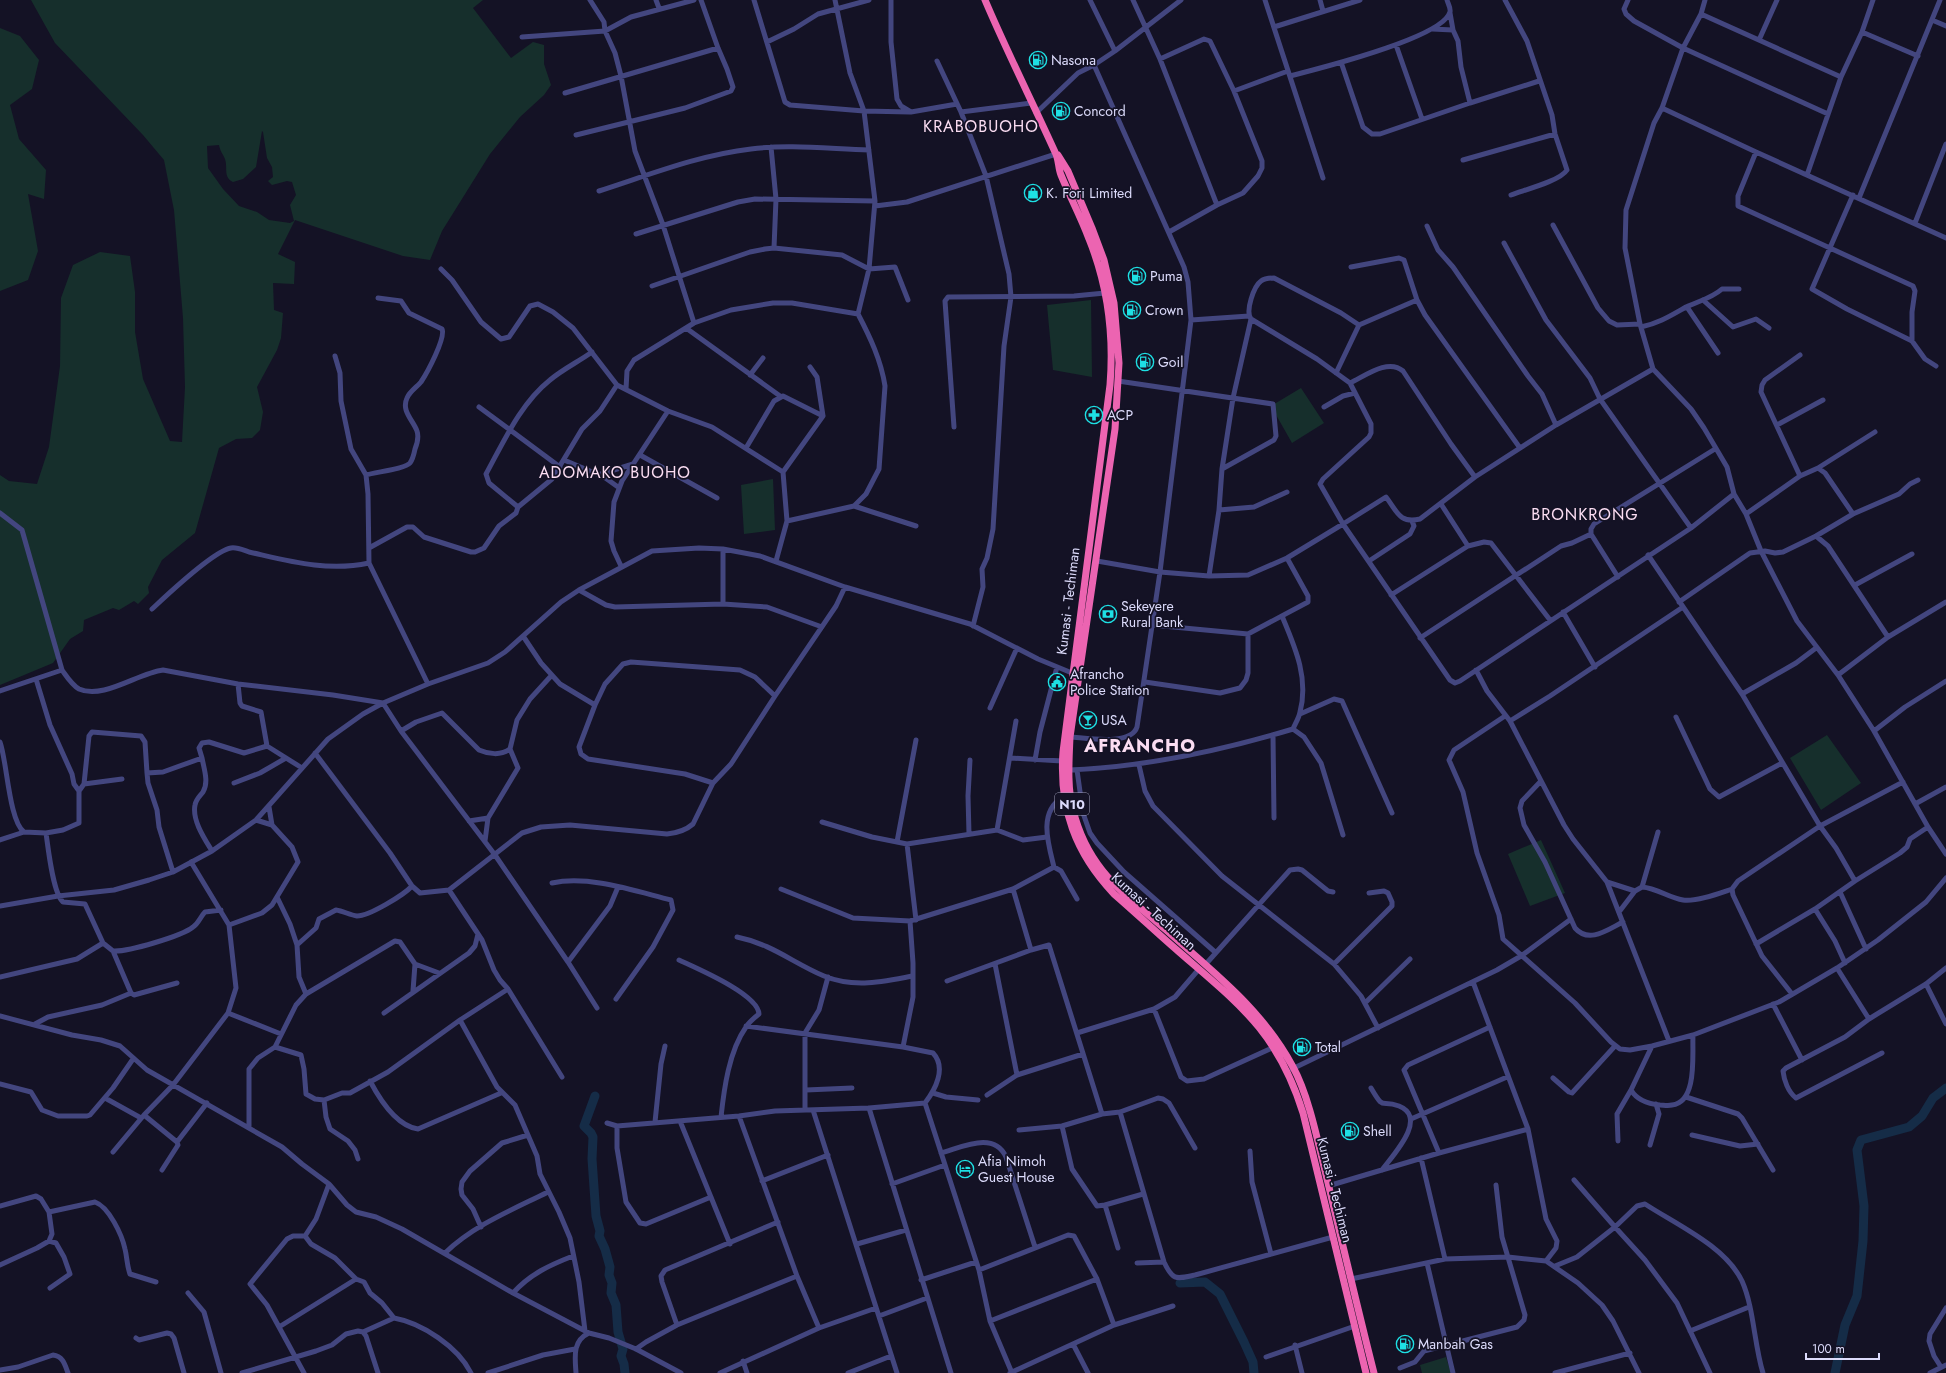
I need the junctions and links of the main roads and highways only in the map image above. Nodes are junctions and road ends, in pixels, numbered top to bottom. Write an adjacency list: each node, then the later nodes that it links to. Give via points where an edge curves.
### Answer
1 (985, 0): 2 (highway, Kumasi - Techiman / N10)
2 (1056, 154): 3 (highway, Kumasi - Techiman / N10, via 1060,173 1095,254 1110,320 1112,361); 4 (highway, N10, via 1068,170 1110,281 1117,326 1118,381)
3 (1098, 473): 4 (highway); 5 (highway, Kumasi - Techiman / N10, via 1062,761 1063,797 1075,838 1098,877 1114,894)
4 (1109, 475): 5 (highway, N10, via 1070,737 1070,796 1078,827 1097,864 1113,885)
5 (1202, 967): 6 (highway, Kumasi - Techiman / N10, via 1265,1033); 6 (highway, N10, via 1258,1015 1273,1034)
6 (1290, 1070): 7 (highway, Kumasi - Techiman / N10, via 1303,1113); 8 (highway, N10, via 1311,1116)
7 (1366, 1373)
8 (1374, 1373)

